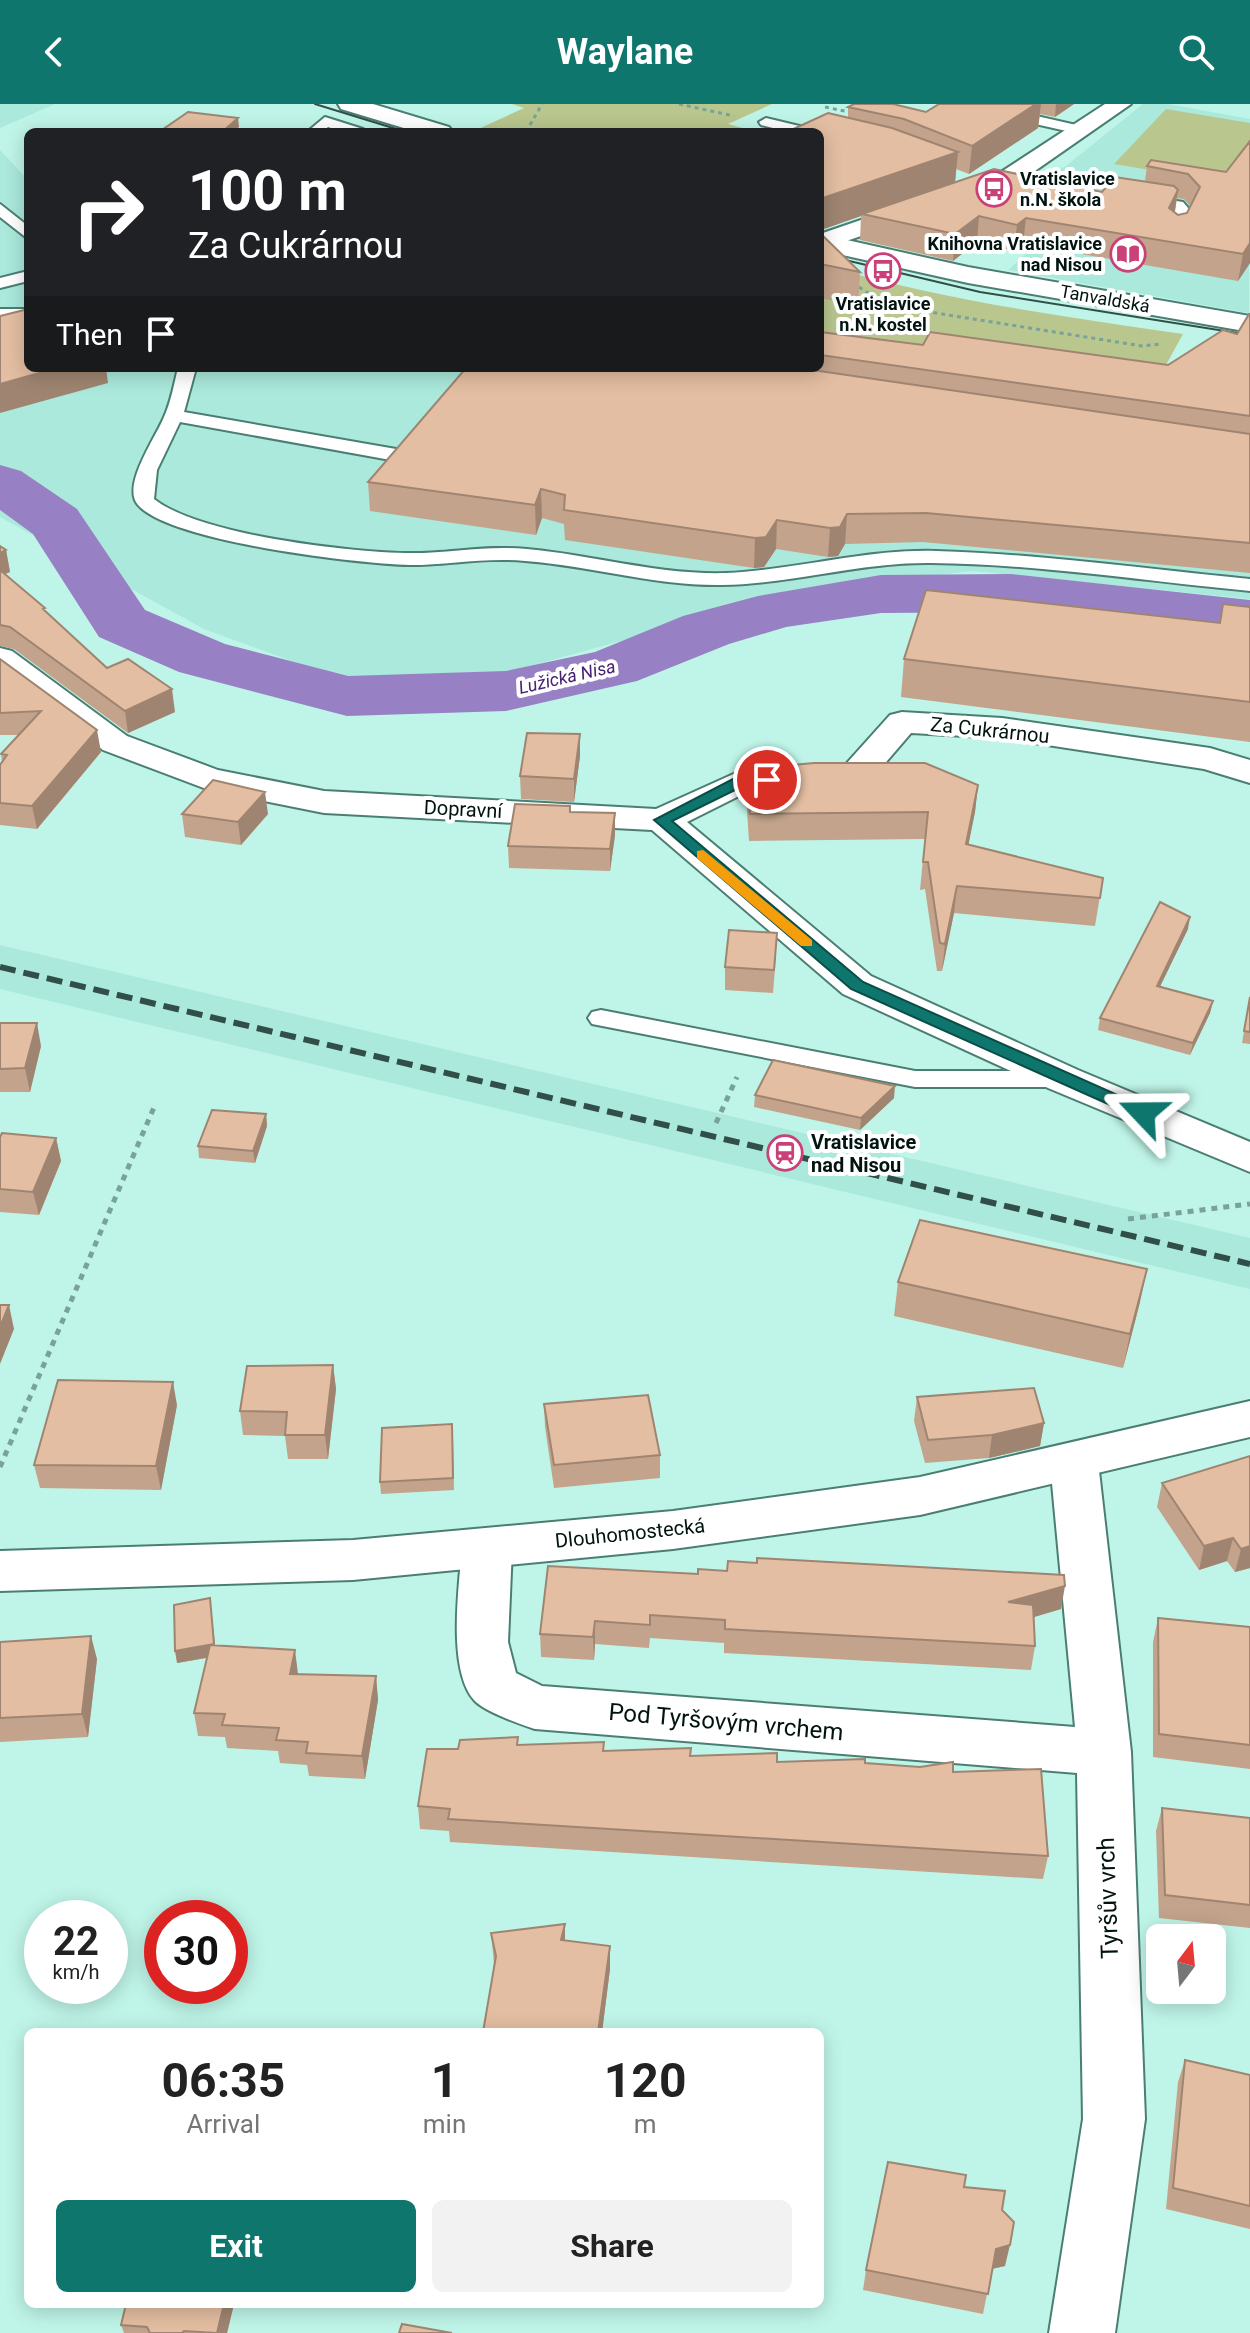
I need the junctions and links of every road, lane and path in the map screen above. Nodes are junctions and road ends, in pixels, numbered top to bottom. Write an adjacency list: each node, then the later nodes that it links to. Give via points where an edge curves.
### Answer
1 (349, 104): 11 (street)
2 (542, 104): 12 (path)
3 (679, 104): 8 (path)
4 (813, 104): 7 (path)
5 (964, 104): 14 (lane)
6 (1120, 104): 14 (street)
7 (857, 114)
8 (766, 122): 13 (lane)
9 (318, 128): 10 (lane, via 325,121)
10 (346, 128)
11 (428, 128)
12 (528, 128)
13 (791, 128)
14 (1080, 130): 16 (street)
15 (955, 175): 18 (lane)
16 (1010, 177): 17 (lane); 18 (street)
17 (1037, 184)
18 (986, 187): 24 (street)
19 (1130, 199): 22 (lane, via 1177,205 1186,215)
20 (0, 209): 21 (lane)
21 (24, 230)
22 (1176, 233)
23 (1057, 237): 26 (path, via 1047,248)
24 (824, 241)
25 (824, 243): 31 (street, Tanvaldská, via 968,275)
26 (1076, 261)
27 (24, 277): 28 (lane)
28 (0, 283)
29 (0, 314): 30 (lane)
30 (24, 314)
31 (1250, 324)
32 (186, 372): 33 (lane)
33 (174, 416): 34 (lane); 35 (lane, via 151,461 144,490 145,501 157,512 182,523 324,550 407,559 520,554 693,579 756,576 867,559 934,557)
34 (396, 455)
35 (1250, 585)
36 (0, 658): 38 (street, Dopravní, via 115,743 209,779 324,802)
37 (1250, 772): 38 (street, Za Cukrárnou, via 1210,759 1002,728 902,722 856,774 738,783)
38 (662, 820): 41 (street, via 857,985)
39 (601, 1018): 40 (lane)
40 (750, 1047): 41 (lane, via 915,1079); 43 (path)
41 (1063, 1079): 44 (street)
42 (155, 1105): 49 (path)
43 (716, 1123)
44 (1250, 1158)
45 (1250, 1204): 46 (path)
46 (1128, 1219)
47 (1250, 1419): 48 (street, Dlouhomostecká)
48 (1074, 1462): 50 (street, Dlouhomostecká, via 920,1496 673,1530); 52 (street, Tyršův vrch)
49 (0, 1467)
50 (487, 1548): 51 (street, Dlouhomostecká, via 353,1560); 52 (street, Pod Tyršovým vrchem, via 482,1642 493,1686 535,1707)
51 (0, 1571)
52 (1104, 1752): 53 (street, Tyršův vrch, via 1114,2119)
53 (1082, 2333)

